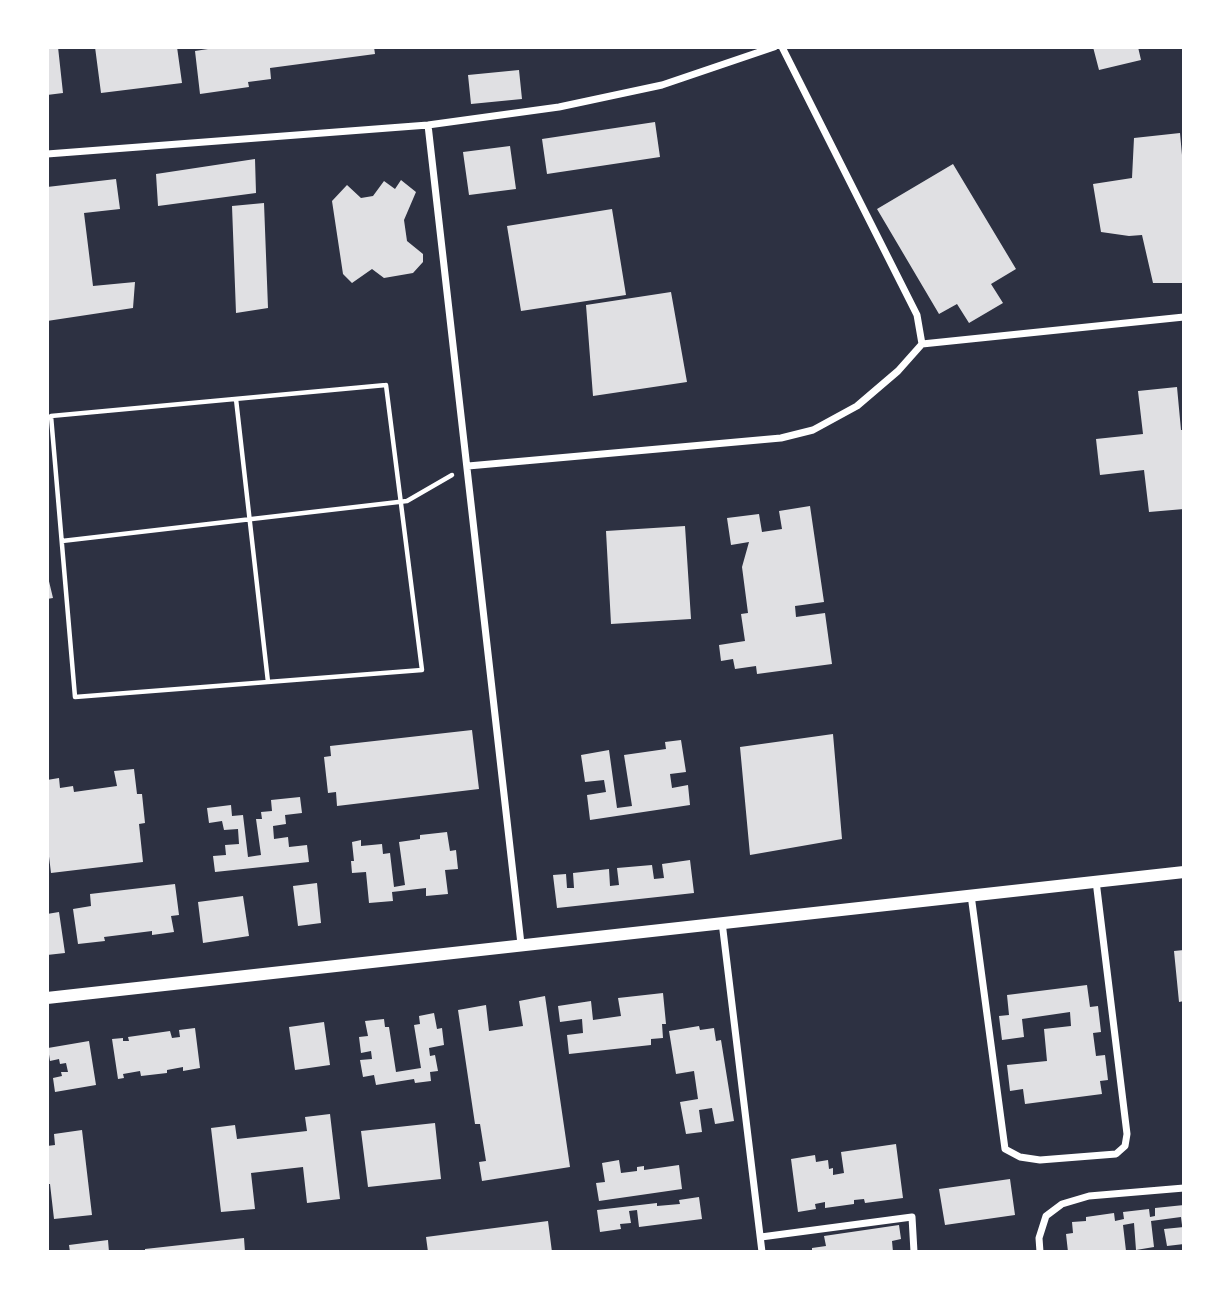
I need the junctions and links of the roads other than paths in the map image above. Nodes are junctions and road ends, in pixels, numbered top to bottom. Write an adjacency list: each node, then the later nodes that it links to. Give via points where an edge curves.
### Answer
1 (774, 47): 3 (street, via 662,85 559,107)
2 (782, 47): 6 (street, via 917,314)
3 (428, 125): 4 (street); 7 (street)
4 (47, 154)
5 (1184, 317): 6 (street)
6 (922, 344): 7 (street, via 857,406 813,430 780,438)
7 (468, 466): 12 (street)
8 (1184, 872): 9 (street)
9 (1096, 881): 10 (street); 10 (street, via 1127,1134 1125,1146 1116,1154 1040,1160 1005,1149)
10 (971, 895): 11 (street)
11 (722, 922): 12 (street); 15 (street)
12 (521, 944): 13 (street)
13 (47, 998)
14 (1184, 1188): 18 (street, via 1090,1196 1062,1204 1046,1216)
15 (761, 1237): 16 (street); 17 (street, via 912,1217)
16 (762, 1252)
17 (914, 1252)
18 (1040, 1252)

